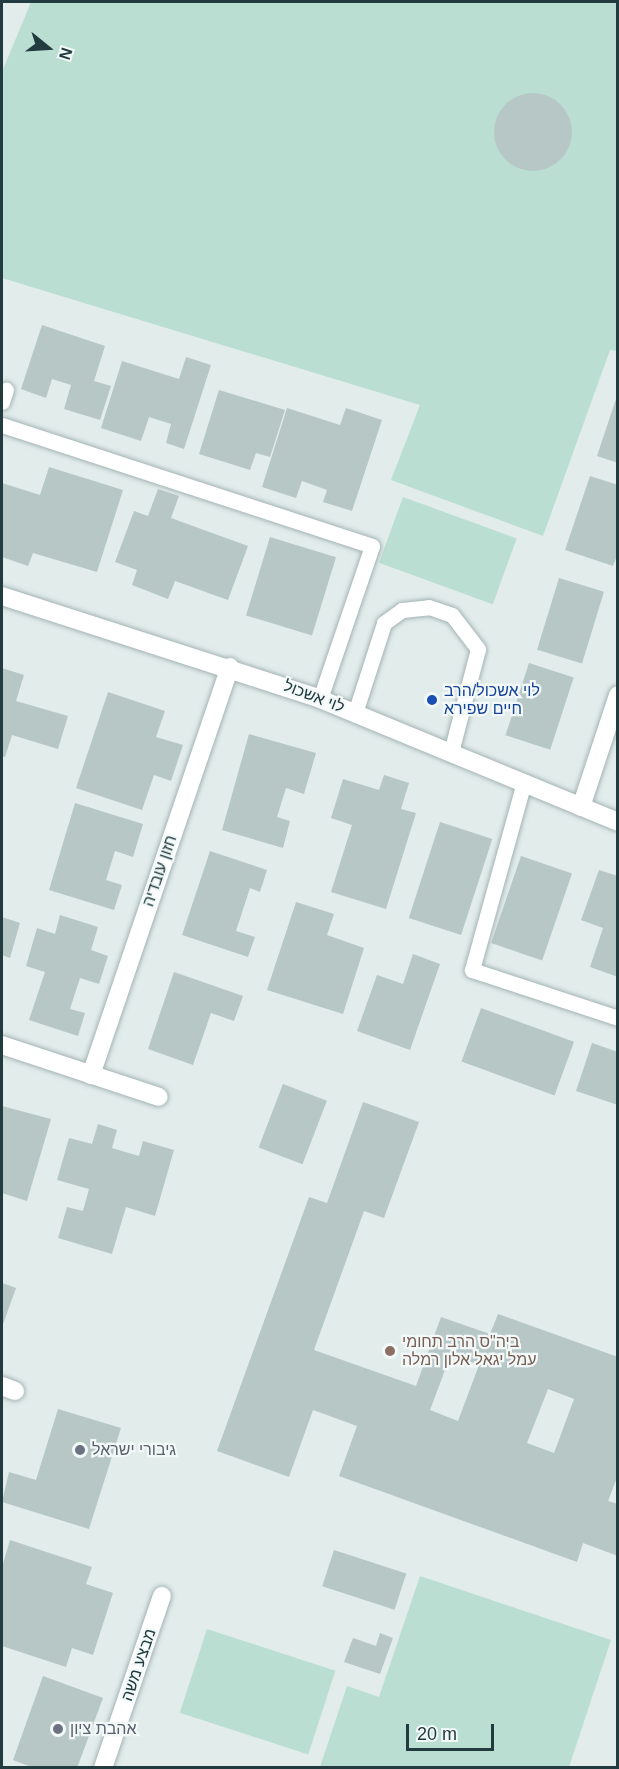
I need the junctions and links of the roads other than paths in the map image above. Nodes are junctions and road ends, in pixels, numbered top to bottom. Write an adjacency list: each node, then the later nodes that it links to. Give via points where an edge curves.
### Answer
1 (2, 425): 5 (lane, via 372,546)
2 (2, 596): 3 (street, לוי אשכול)
3 (230, 667): 5 (street, לוי אשכול); 13 (street, חזון עובדיה)
4 (618, 695): 9 (street)
5 (320, 699): 6 (street, לוי אשכול)
6 (354, 713): 7 (street, לוי אשכול); 7 (lane, via 384,623 402,610 429,607 452,615 478,649)
7 (451, 752): 8 (street, לוי אשכול)
8 (524, 782): 9 (street, לוי אשכול); 11 (lane, via 472,970)
9 (581, 807): 10 (street, לוי אשכול)
10 (618, 822)
11 (618, 1018)
12 (2, 1046): 13 (street)
13 (91, 1075): 14 (street)
14 (159, 1097)
15 (162, 1596): 16 (street, מבצע משה)
16 (103, 1767)

